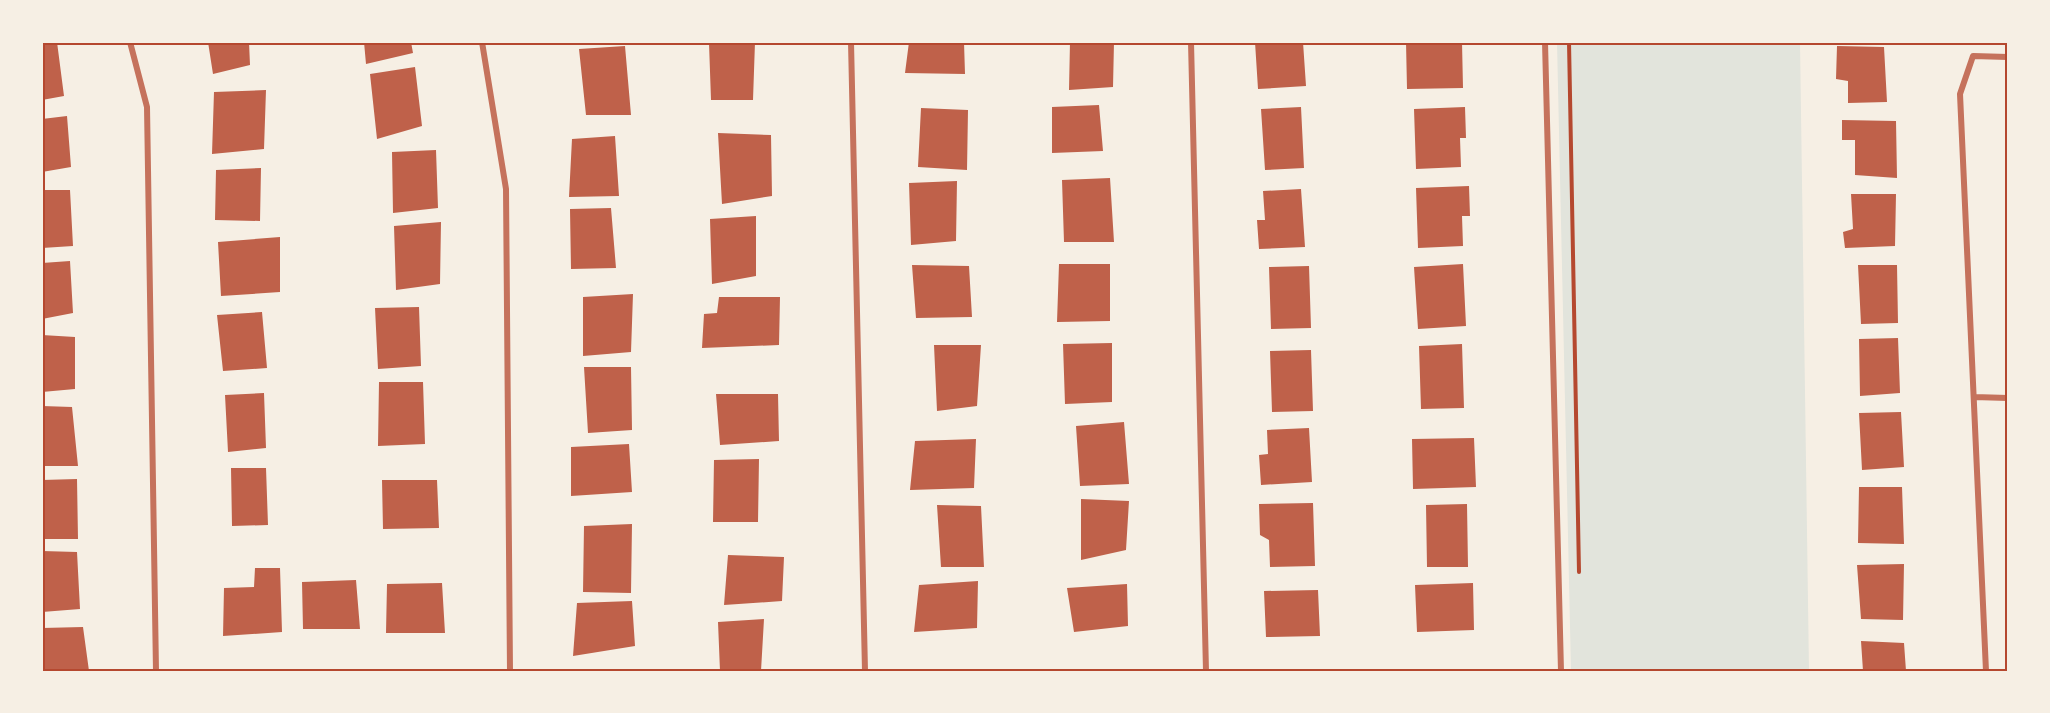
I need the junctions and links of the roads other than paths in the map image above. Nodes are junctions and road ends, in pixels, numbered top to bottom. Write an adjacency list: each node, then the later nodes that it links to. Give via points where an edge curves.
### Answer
1 (130, 42): 9 (street, via 147,107)
2 (482, 42): 10 (street, via 506,189)
3 (851, 42): 11 (street)
4 (1191, 42): 12 (street)
5 (1545, 42): 13 (street)
6 (2008, 57): 7 (street, via 1973,56 1960,94)
7 (1974, 397): 8 (street); 14 (street)
8 (2008, 398)
9 (156, 671)
10 (510, 671)
11 (865, 671)
12 (1206, 671)
13 (1560, 671)
14 (1986, 671)

